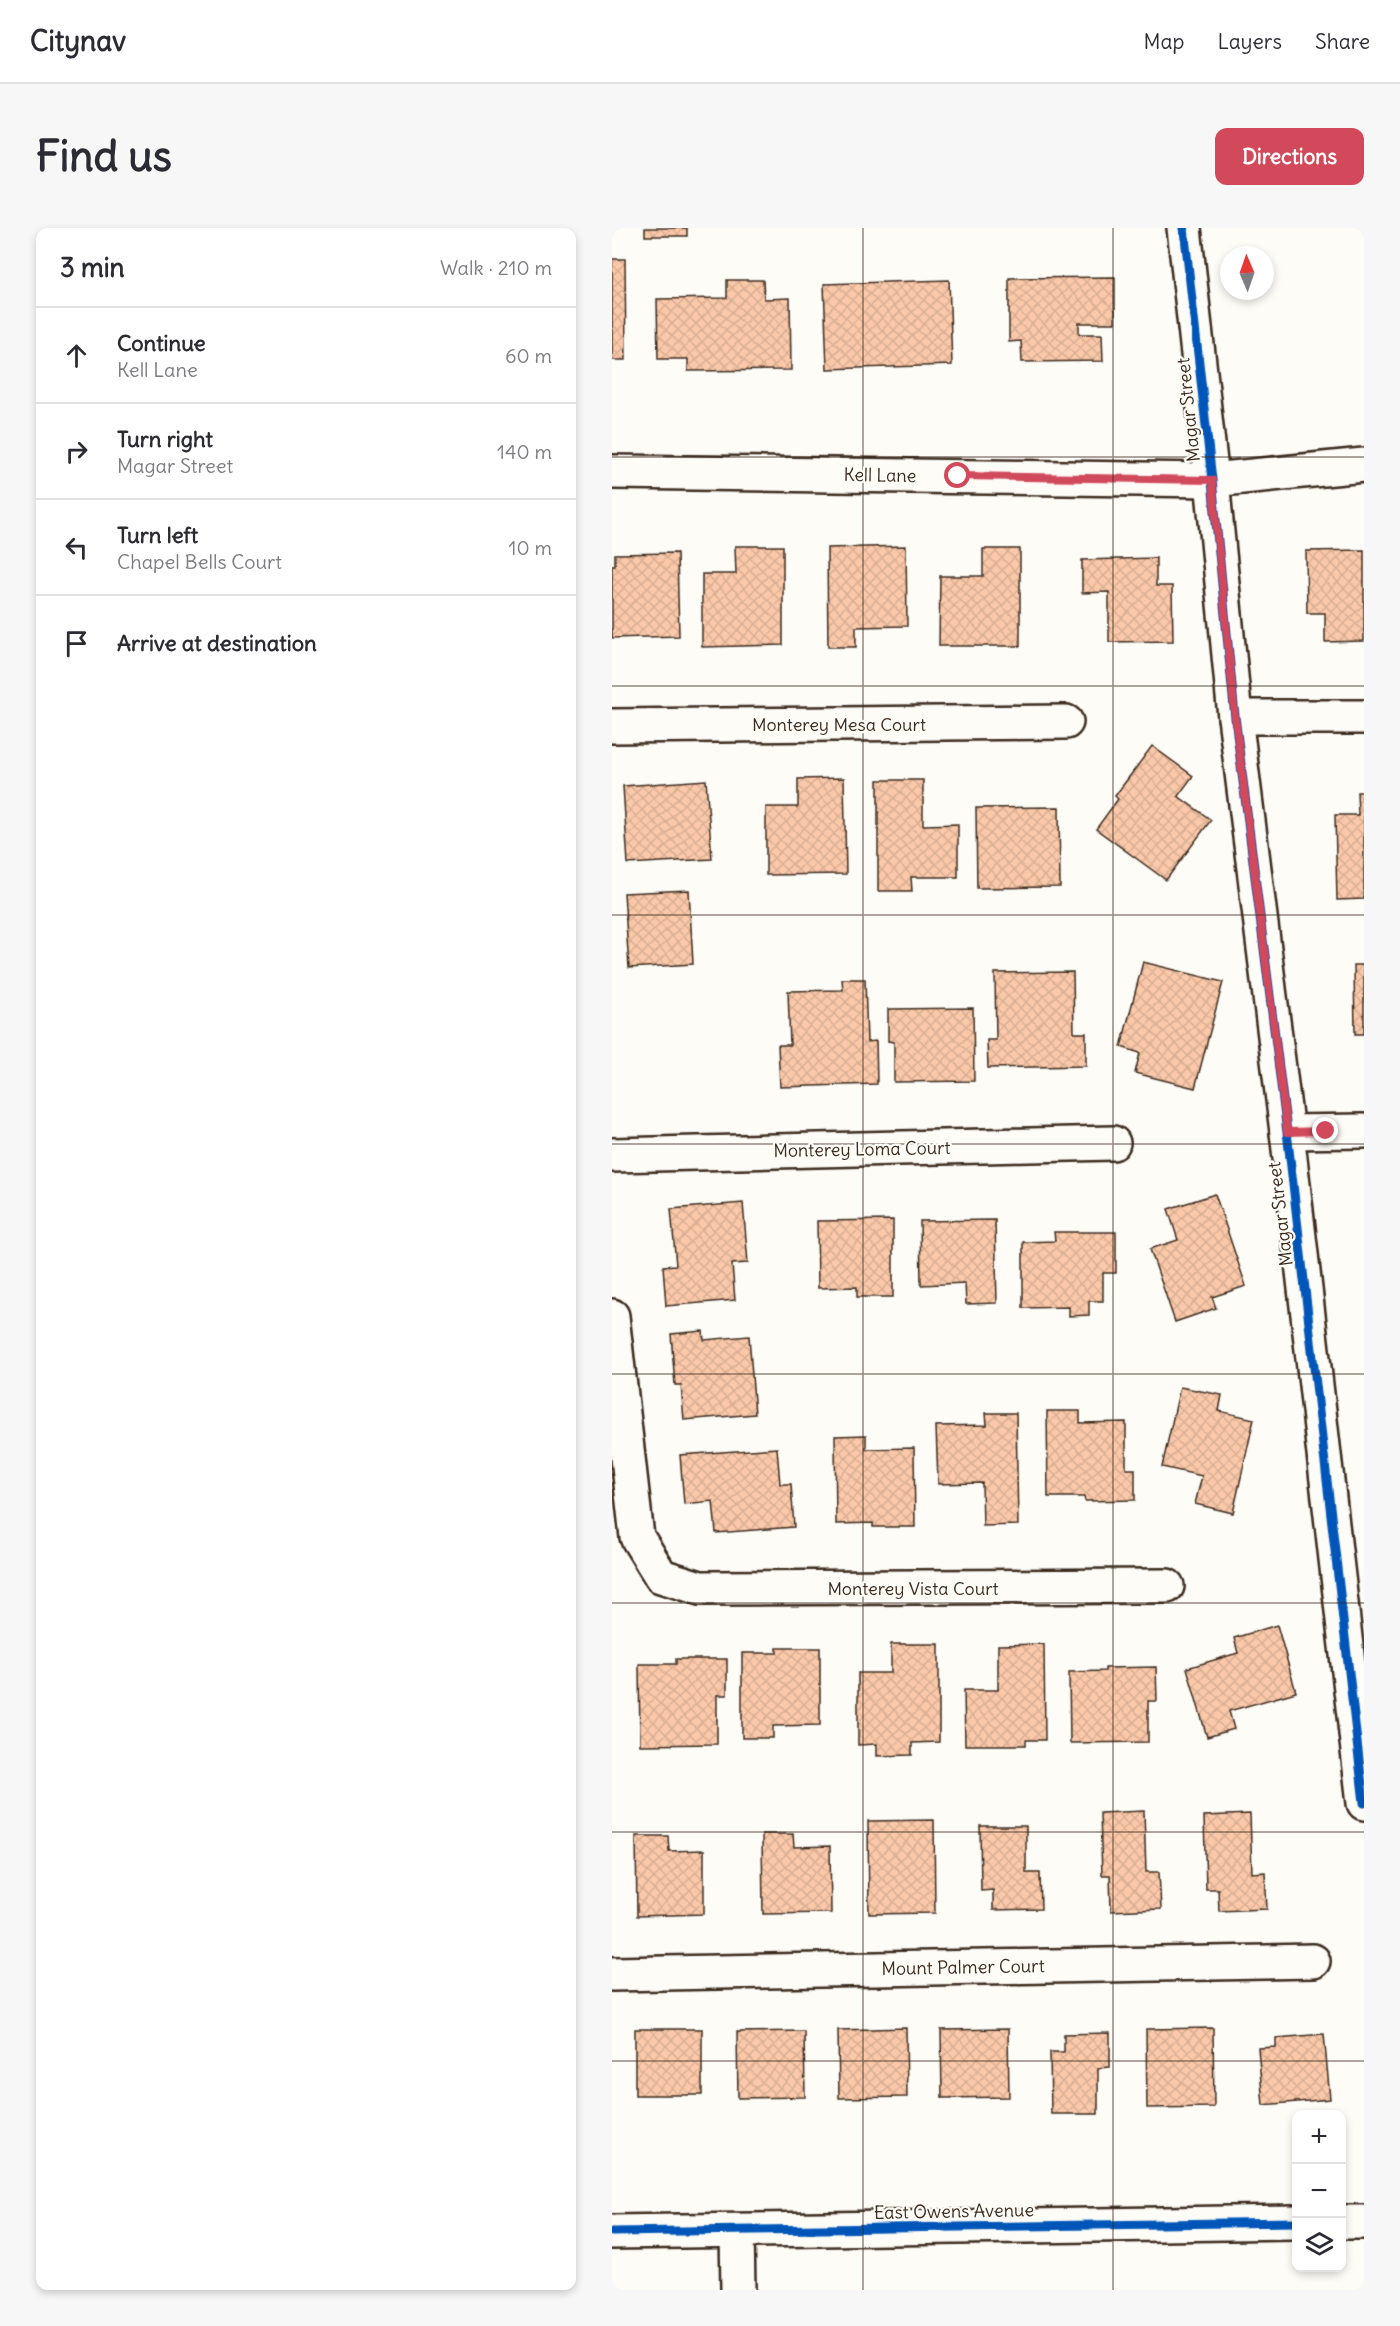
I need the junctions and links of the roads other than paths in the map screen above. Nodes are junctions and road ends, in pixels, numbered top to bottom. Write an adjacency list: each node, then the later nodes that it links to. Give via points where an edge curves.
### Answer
1 (1184, 228): 4 (street, Magar Street)
2 (1364, 465): 4 (street, Kell Lane)
3 (612, 472): 4 (street, Kell Lane)
4 (1212, 480): 5 (street, Magar Street)
5 (1235, 717): 6 (street); 10 (street, Magar Street)
6 (1364, 717)
7 (1066, 722): 8 (street, Monterey Mesa Court)
8 (612, 726)
9 (1364, 1131): 10 (street)
10 (1287, 1132): 14 (street, Magar Street)
11 (1113, 1143): 12 (street, Monterey Loma Court)
12 (612, 1155)
13 (613, 1336): 15 (street, Monterey Vista Court, via 637,1537 662,1576 699,1588)
14 (1351, 1570): 16 (street, Magar Street)
15 (1167, 1586)
16 (1364, 1803)
17 (1313, 1961): 18 (street, Mount Palmer Court)
18 (612, 1974)
19 (1346, 2222): 20 (street)
20 (1364, 2222)
21 (1292, 2223): 22 (street, East Owens Avenue)
22 (737, 2231): 23 (street, East Owens Avenue); 24 (street)
23 (612, 2232)
24 (738, 2290)

